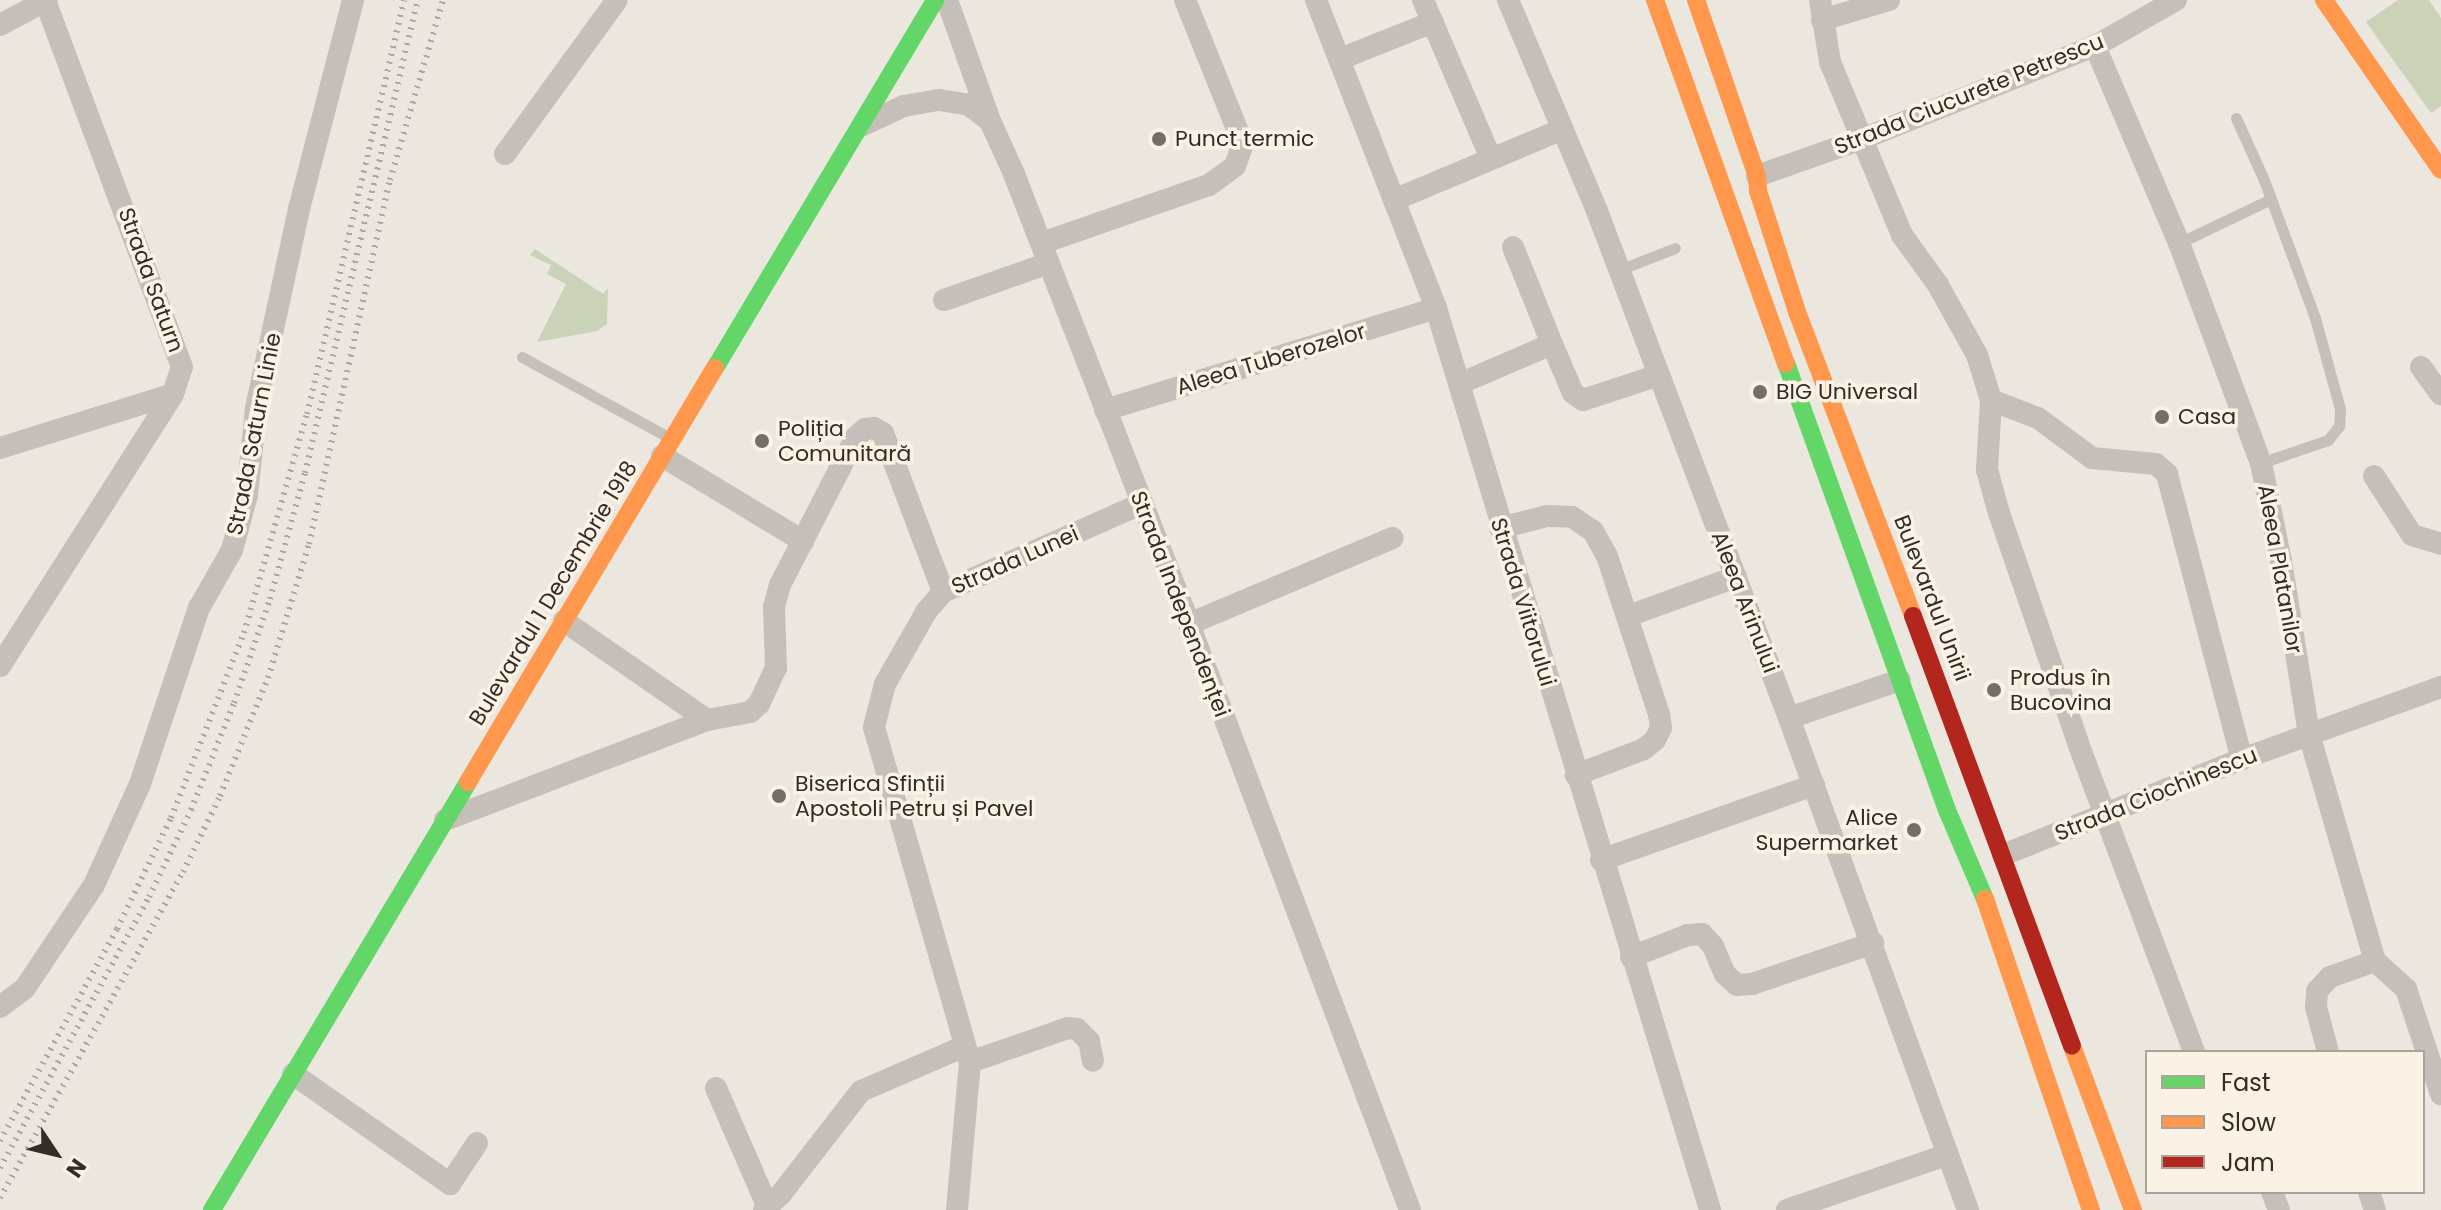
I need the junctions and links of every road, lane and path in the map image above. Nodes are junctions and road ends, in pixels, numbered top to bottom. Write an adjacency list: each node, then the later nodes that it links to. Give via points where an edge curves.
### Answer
1 (46, 0): 18 (street); 44 (street, Strada Saturn, via 180,356 181,378)
2 (353, 0): 78 (street, Strada Saturn Linie, via 304,188 256,408 247,495 232,550 199,608 140,784 94,885 25,988)
3 (617, 0): 26 (street)
4 (935, 0): 23 (main road, Bulevardul 1 Decembrie 1918)
5 (947, 0): 22 (street, Strada Independenței)
6 (1185, 0): 35 (street, via 1243,144 1235,166 1209,185)
7 (1316, 0): 20 (street, Strada Viitorului)
8 (1423, 0): 17 (street)
9 (1508, 0): 24 (street, Aleea Arinului)
10 (1655, 0): 63 (main road)
11 (1696, 0): 29 (main road, Bulevardul Unirii)
12 (1889, 0): 16 (street)
13 (2176, 0): 15 (street, Strada Ciucurete Petrescu)
14 (2324, 0): 28 (main road)
15 (2147, 7): 19 (street, Strada Ciucurete Petrescu)
16 (1821, 10): 25 (street, via 1830,62)
17 (1433, 22): 20 (street); 27 (street)
18 (0, 25)
19 (2095, 46): 25 (street, Strada Ciucurete Petrescu); 32 (street, Aleea Platanilor)
20 (1340, 59): 31 (street, Strada Viitorului)
21 (2236, 118): 30 (lane)
22 (990, 121): 23 (street, via 969,105 939,100 904,106); 35 (street, Strada Independenței)
23 (863, 125): 49 (main road, Bulevardul 1 Decembrie 1918)
24 (1563, 129): 27 (street); 36 (street, Aleea Arinului)
25 (1862, 139): 29 (street, Strada Ciucurete Petrescu); 46 (street, via 1902,235 1938,285 1977,355)
26 (505, 154)
27 (1491, 159): 31 (street)
28 (2441, 170)
29 (1757, 176): 73 (main road, Bulevardul Unirii, via 1797,312)
30 (2271, 199): 32 (lane); 50 (lane, via 2315,318 2340,409 2339,426 2328,440)
31 (1394, 200): 38 (street, Strada Viitorului)
32 (2179, 243): 50 (street, Aleea Platanilor)
33 (1513, 247): 39 (street)
34 (1675, 248): 36 (lane)
35 (1045, 253): 37 (street); 47 (street, Strada Independenței)
36 (1619, 270): 42 (street, Aleea Arinului)
37 (944, 300)
38 (1436, 308): 43 (street, Strada Viitorului); 47 (street, Aleea Tuberozelor)
39 (1552, 344): 42 (street, via 1573,393 1583,400); 43 (street)
40 (522, 357): 49 (lane)
41 (2421, 367): 45 (street)
42 (1659, 375): 57 (street, Aleea Arinului)
43 (1459, 384): 53 (street, Strada Viitorului)
44 (173, 394): 48 (street); 62 (street, Strada Saturn)
45 (2441, 395)
46 (1991, 400): 68 (street, via 2038,418 2092,458 2156,464 2167,474); 71 (street, via 1987,470 1995,499)
47 (1105, 410): 52 (street, Strada Independenței)
48 (0, 448)
49 (667, 448): 55 (street); 60 (main road, Bulevardul 1 Decembrie 1918)
50 (2261, 463): 67 (street, Aleea Platanilor)
51 (2374, 476): 56 (street, via 2412,535)
52 (1141, 504): 58 (street, Strada Lunei); 61 (street, Strada Independenței)
53 (1500, 528): 59 (street, via 1547,516 1572,517 1593,531); 69 (street, Strada Viitorului)
54 (1393, 538): 61 (street)
55 (803, 541): 58 (street, via 856,437 874,428 883,433); 66 (street, via 774,607 776,668 759,704 750,712)
56 (2441, 544)
57 (1736, 577): 59 (street); 65 (street, Aleea Arinului)
58 (943, 592): 81 (street, Strada Lunei, via 901,652 885,684 874,727)
59 (1628, 616): 69 (street, via 1661,728 1644,749)
60 (564, 621): 66 (street); 72 (main road, Bulevardul 1 Decembrie 1918)
61 (1189, 624): 91 (street, Strada Independenței)
62 (0, 666)
63 (1900, 680): 65 (street); 95 (main road, via 1981,886)
64 (2441, 687): 67 (street, Strada Ciochinescu)
65 (1789, 718): 70 (street, Aleea Arinului)
66 (707, 720): 72 (street)
67 (2309, 734): 68 (street, Strada Ciochinescu); 77 (street, Aleea Platanilor)
68 (2242, 759): 71 (street, Strada Ciochinescu)
69 (1576, 775): 74 (street, Strada Viitorului)
70 (1814, 785): 74 (street); 75 (street, Aleea Arinului)
71 (2105, 812): 73 (street, Strada Ciochinescu); 79 (street)
72 (445, 820): 83 (main road, Bulevardul 1 Decembrie 1918)
73 (2003, 855): 96 (main road, Bulevardul Unirii)
74 (1601, 860): 76 (street, Strada Viitorului)
75 (1873, 943): 76 (street, via 1737,985 1702,934); 87 (street, Aleea Arinului)
76 (1631, 957): 92 (street, Strada Viitorului)
77 (2375, 961): 80 (street, via 2330,977 2317,991); 85 (street, via 2406,989)
78 (0, 1007)
79 (2193, 1050)
80 (2327, 1050)
81 (968, 1054): 82 (street, via 1068,1028 1089,1041); 88 (street, via 861,1091); 90 (street)
82 (1093, 1061)
83 (293, 1074): 86 (street, via 450,1184); 89 (main road, Bulevardul 1 Decembrie 1918)
84 (716, 1088): 88 (street)
85 (2441, 1094)
86 (477, 1143)
87 (1946, 1155): 93 (street); 94 (street, Aleea Arinului)
88 (767, 1209)
89 (212, 1210)
90 (957, 1210)
91 (1410, 1210)
92 (1710, 1210)
93 (1787, 1210)
94 (1968, 1210)
95 (2091, 1210)
96 (2133, 1210)

